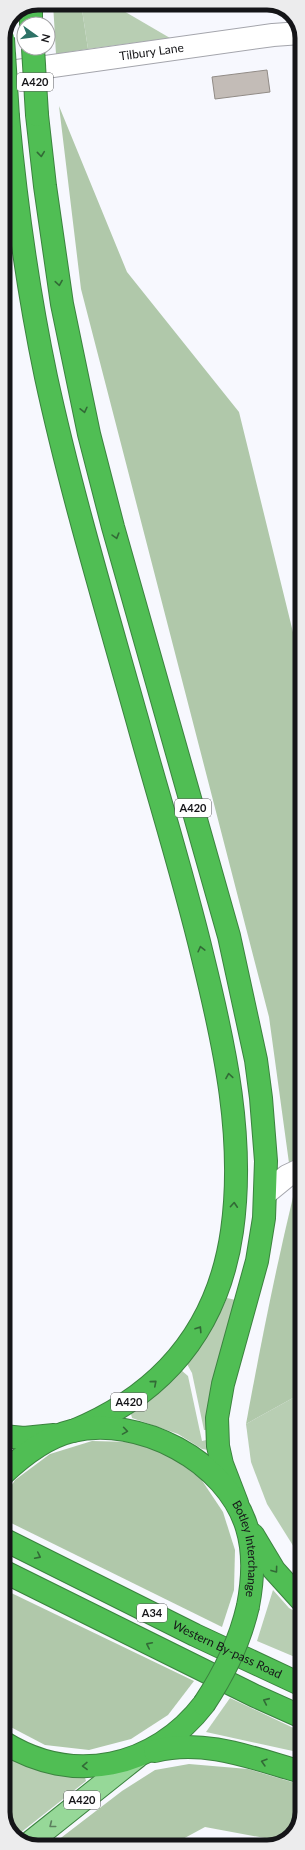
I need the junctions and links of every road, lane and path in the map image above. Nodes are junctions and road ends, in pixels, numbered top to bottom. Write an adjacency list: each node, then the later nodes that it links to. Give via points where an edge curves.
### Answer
1 (294, 33): 3 (street, Tilbury Lane)
2 (33, 56): 6 (highway, A420, one-way to 6, bridge, via 37,115 62,304 89,434 228,936 250,1029 264,1131)
3 (10, 72)
4 (10, 138): 7 (highway, A420, one-way to 4, bridge, via 119,1408 152,1385 176,1361 202,1324 217,1292 228,1254 234,1208 236,1152 231,1092 209,982 184,884 86,537 45,373 23,253)
5 (295, 1172): 6 (street)
6 (265, 1194): 10 (highway, A420, via 257,1261 223,1384 217,1418 218,1446 222,1464)
7 (69, 1432): 8 (highway, via 35,1438); 9 (highway, Botley Interchange, via 33,1450); 10 (highway, Botley Interchange, one-way to 10, via 90,1428 119,1430 164,1442 200,1463 221,1483)
8 (10, 1436)
9 (10, 1468)
10 (239, 1508): 13 (highway, one-way to 13, via 274,1570); 17 (highway, Botley Interchange, bridge, via 248,1528 253,1573 248,1606 236,1643 204,1704 174,1736)
11 (10, 1542): 14 (highway, Western By-pass Road / A34, one-way to 14)
12 (10, 1574): 15 (highway, A34, one-way to 12)
13 (295, 1593)
14 (295, 1682)
15 (295, 1714)
16 (10, 1746): 17 (highway, Botley Interchange, one-way to 16, via 120,1763 69,1766 40,1760)
17 (140, 1756): 18 (highway, one-way to 17, via 207,1748 184,1746); 19 (main road, A420, one-way to 19)
18 (295, 1770)
19 (34, 1839)

